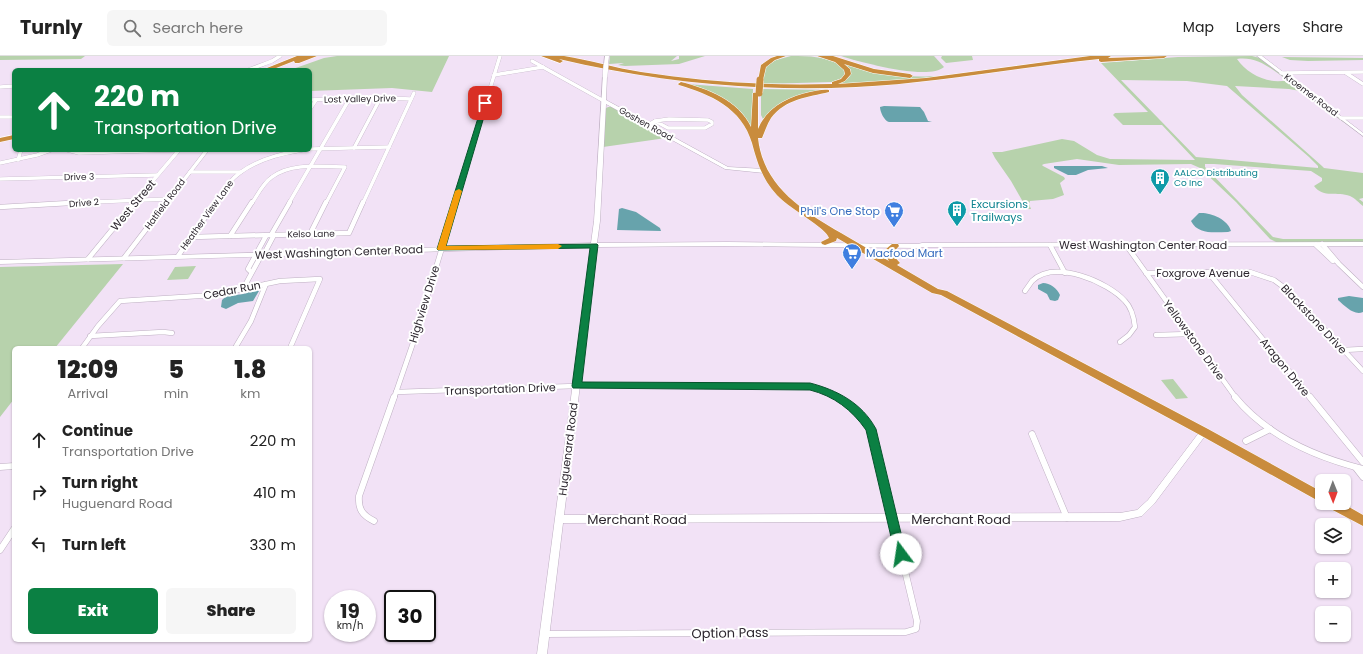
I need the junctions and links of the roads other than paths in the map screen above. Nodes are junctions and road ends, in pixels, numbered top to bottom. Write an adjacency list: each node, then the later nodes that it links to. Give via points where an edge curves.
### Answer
1 (280, 56): 22 (street)
2 (299, 56): 18 (highway)
3 (303, 56): 18 (highway)
4 (314, 56): 19 (highway)
5 (322, 56): 19 (highway)
6 (500, 56): 28 (street, Highview Drive)
7 (544, 56): 29 (highway, via 590,68)
8 (554, 56): 35 (highway, via 615,70 674,79)
9 (607, 56): 42 (main road, Huguenard Road, bridge)
10 (775, 56): 30 (highway, via 758,66)
11 (783, 56): 30 (highway, via 772,59 763,66)
12 (820, 56): 35 (highway, via 843,64 848,70 848,76 832,83)
13 (827, 56): 20 (highway, via 873,71 910,76)
14 (1108, 56): 20 (highway)
15 (1164, 56): 33 (highway, via 1066,63)
16 (1259, 56): 27 (main road, Kroemer Road)
17 (532, 61): 21 (street, Goshen Road)
18 (284, 63): 23 (highway)
19 (291, 65): 24 (highway)
20 (1019, 66): 35 (highway, via 901,82)
21 (543, 67): 28 (street); 42 (street, Goshen Road)
22 (253, 68)
23 (270, 68)
24 (283, 68)
25 (1346, 72): 26 (street); 27 (street); 31 (street)
26 (1363, 72)
27 (1281, 73): 46 (main road, Kroemer Road)
28 (494, 75): 93 (street, Highview Drive)
29 (649, 78): 33 (highway, via 769,89); 54 (highway, via 694,88 724,102 742,118)
30 (758, 80): 54 (highway, bridge)
31 (1363, 84)
32 (12, 86): 34 (street)
33 (888, 86): 54 (highway, via 819,92 792,100 769,114)
34 (0, 87)
35 (790, 87)
36 (414, 93): 39 (street, Kelso Lane)
37 (381, 97): 38 (street, Lost Valley Drive); 39 (street, Lost Valley Drive); 57 (street)
38 (350, 98): 41 (street, Lost Valley Drive); 59 (street)
39 (411, 99): 56 (street, Kelso Lane)
40 (312, 100): 41 (street, Lost Valley Drive)
41 (316, 100): 43 (street)
42 (604, 101): 49 (main road, Goshen Road); 87 (main road, Huguenard Road)
43 (312, 106)
44 (0, 117): 45 (street)
45 (12, 117)
46 (1341, 118): 47 (street); 52 (main road, Kroemer Road)
47 (1363, 118)
48 (655, 121): 48 (street, via 708,120 712,124 704,128 668,128); 49 (street)
49 (648, 125): 70 (main road, Goshen Road, via 727,168)
50 (12, 133): 51 (highway)
51 (0, 135)
52 (1363, 135)
53 (12, 137): 55 (highway)
54 (757, 139): 70 (highway, via 757,154); 85 (highway, via 765,164 790,197 824,223)
55 (0, 140)
56 (389, 147): 57 (street); 79 (street, Kelso Lane, via 351,231 345,234)
57 (354, 148): 59 (street)
58 (312, 149): 59 (street)
59 (321, 149): 69 (street)
60 (20, 152): 67 (street)
61 (44, 152): 67 (street)
62 (75, 152): 63 (street)
63 (112, 152)
64 (176, 152): 73 (street, West Street)
65 (205, 152): 71 (street, Hatfield Road)
66 (294, 152): 72 (street, Heather View Lane, via 266,158)
67 (18, 160): 68 (street)
68 (0, 163)
69 (310, 167): 79 (street, via 345,166); 80 (street); 81 (street, via 289,169 267,180)
70 (764, 171): 78 (highway, via 785,198)
71 (190, 172): 72 (street); 75 (street, Hatfield Road)
72 (241, 172): 82 (street, Heather View Lane, via 230,182)
73 (157, 175): 74 (street, Drive 3); 76 (street, West Street)
74 (0, 179)
75 (169, 199): 76 (street, Drive 2); 96 (street, Hatfield Road)
76 (138, 200): 77 (street, Drive 2); 97 (street, West Street)
77 (0, 207)
78 (826, 229): 83 (highway, via 834,237); 85 (highway)
79 (310, 234): 80 (street, Kelso Lane)
80 (270, 235): 81 (street, Kelso Lane); 94 (street); 94 (street)
81 (230, 236): 82 (street, Kelso Lane)
82 (192, 237): 95 (street, Heather View Lane)
83 (825, 242): 84 (main road, West Washington Center Road); 85 (main road, West Washington Center Road)
84 (727, 244): 85 (main road, West Washington Center Road); 87 (main road, West Washington Center Road)
85 (859, 244): 88 (main road, West Washington Center Road); 92 (main road, West Washington Center Road); 99 (highway); 108 (highway, via 935,291)
86 (1363, 244): 91 (main road, West Washington Center Road)
87 (594, 245): 93 (main road, West Washington Center Road); 120 (main road, Huguenard Road)
88 (922, 245): 89 (main road, West Washington Center Road); 92 (main road, West Washington Center Road)
89 (1050, 245): 90 (main road, West Washington Center Road); 101 (street)
90 (1126, 245): 91 (main road, West Washington Center Road); 102 (street, Yellowstone Drive)
91 (1319, 245): 105 (street)
92 (895, 246): 99 (highway, via 888,254)
93 (441, 249): 94 (main road, West Washington Center Road); 121 (street, Highview Drive)
94 (261, 254): 95 (main road, West Washington Center Road); 106 (street)
95 (178, 256): 96 (main road, West Washington Center Road)
96 (124, 258): 97 (main road, West Washington Center Road)
97 (88, 259): 98 (main road, West Washington Center Road)
98 (0, 262)
99 (896, 263): 108 (highway, via 940,288)
100 (1208, 272): 102 (street, Foxgrove Avenue); 103 (street, Foxgrove Avenue); 126 (street, Aragon Drive)
101 (1065, 273): 107 (street, via 1033,279); 113 (street, via 1102,282 1127,302 1133,314 1135,328)
102 (1146, 273): 110 (street, Yellowstone Drive)
103 (1260, 274): 118 (street, Blackstone Drive, via 1286,287)
104 (266, 284): 106 (street, Cedar Run); 115 (street, via 251,321); 116 (street, Cedar Run, via 287,280 320,279)
105 (1363, 287)
106 (243, 288): 112 (street, Cedar Run, via 214,296 120,301)
107 (1025, 291)
108 (944, 293): 123 (highway)
109 (172, 333): 112 (street)
110 (1190, 334): 111 (street); 122 (street, Yellowstone Drive, via 1242,405)
111 (1156, 335)
112 (90, 336): 114 (street)
113 (1120, 342)
114 (83, 346)
115 (236, 346)
116 (291, 346)
117 (1363, 349): 118 (street)
118 (1343, 350): 119 (street, Blackstone Drive)
119 (1363, 371)
120 (576, 386): 121 (street, Transportation Drive); 135 (main road, Huguenard Road); 136 (street, Transportation Drive, via 810,387 826,391 861,414 871,429)
121 (396, 392): 138 (street, Highview Drive, via 359,496 360,513)
122 (1270, 429): 125 (street); 129 (street, Yellowstone Drive, via 1303,449)
123 (1204, 432): 132 (highway); 134 (main road, Merchant Road, via 1151,502 1139,513 1120,517)
124 (1032, 434): 134 (street)
125 (1246, 441)
126 (1363, 462)
127 (12, 466): 128 (street)
128 (0, 467)
129 (1356, 468): 130 (street, Yellowstone Drive); 131 (street)
130 (1363, 469)
131 (1363, 477)
132 (1315, 494)
133 (1343, 510): 137 (highway)
134 (1067, 518): 136 (main road, Merchant Road)
135 (559, 519): 136 (main road, Merchant Road); 141 (main road, Huguenard Road)
136 (892, 519): 141 (street, Option Pass, via 917,621 916,629 906,632)
137 (1363, 521)
138 (374, 522)
139 (12, 532): 140 (street)
140 (0, 550)
141 (544, 634): 142 (main road, Huguenard Road)
142 (542, 654)

